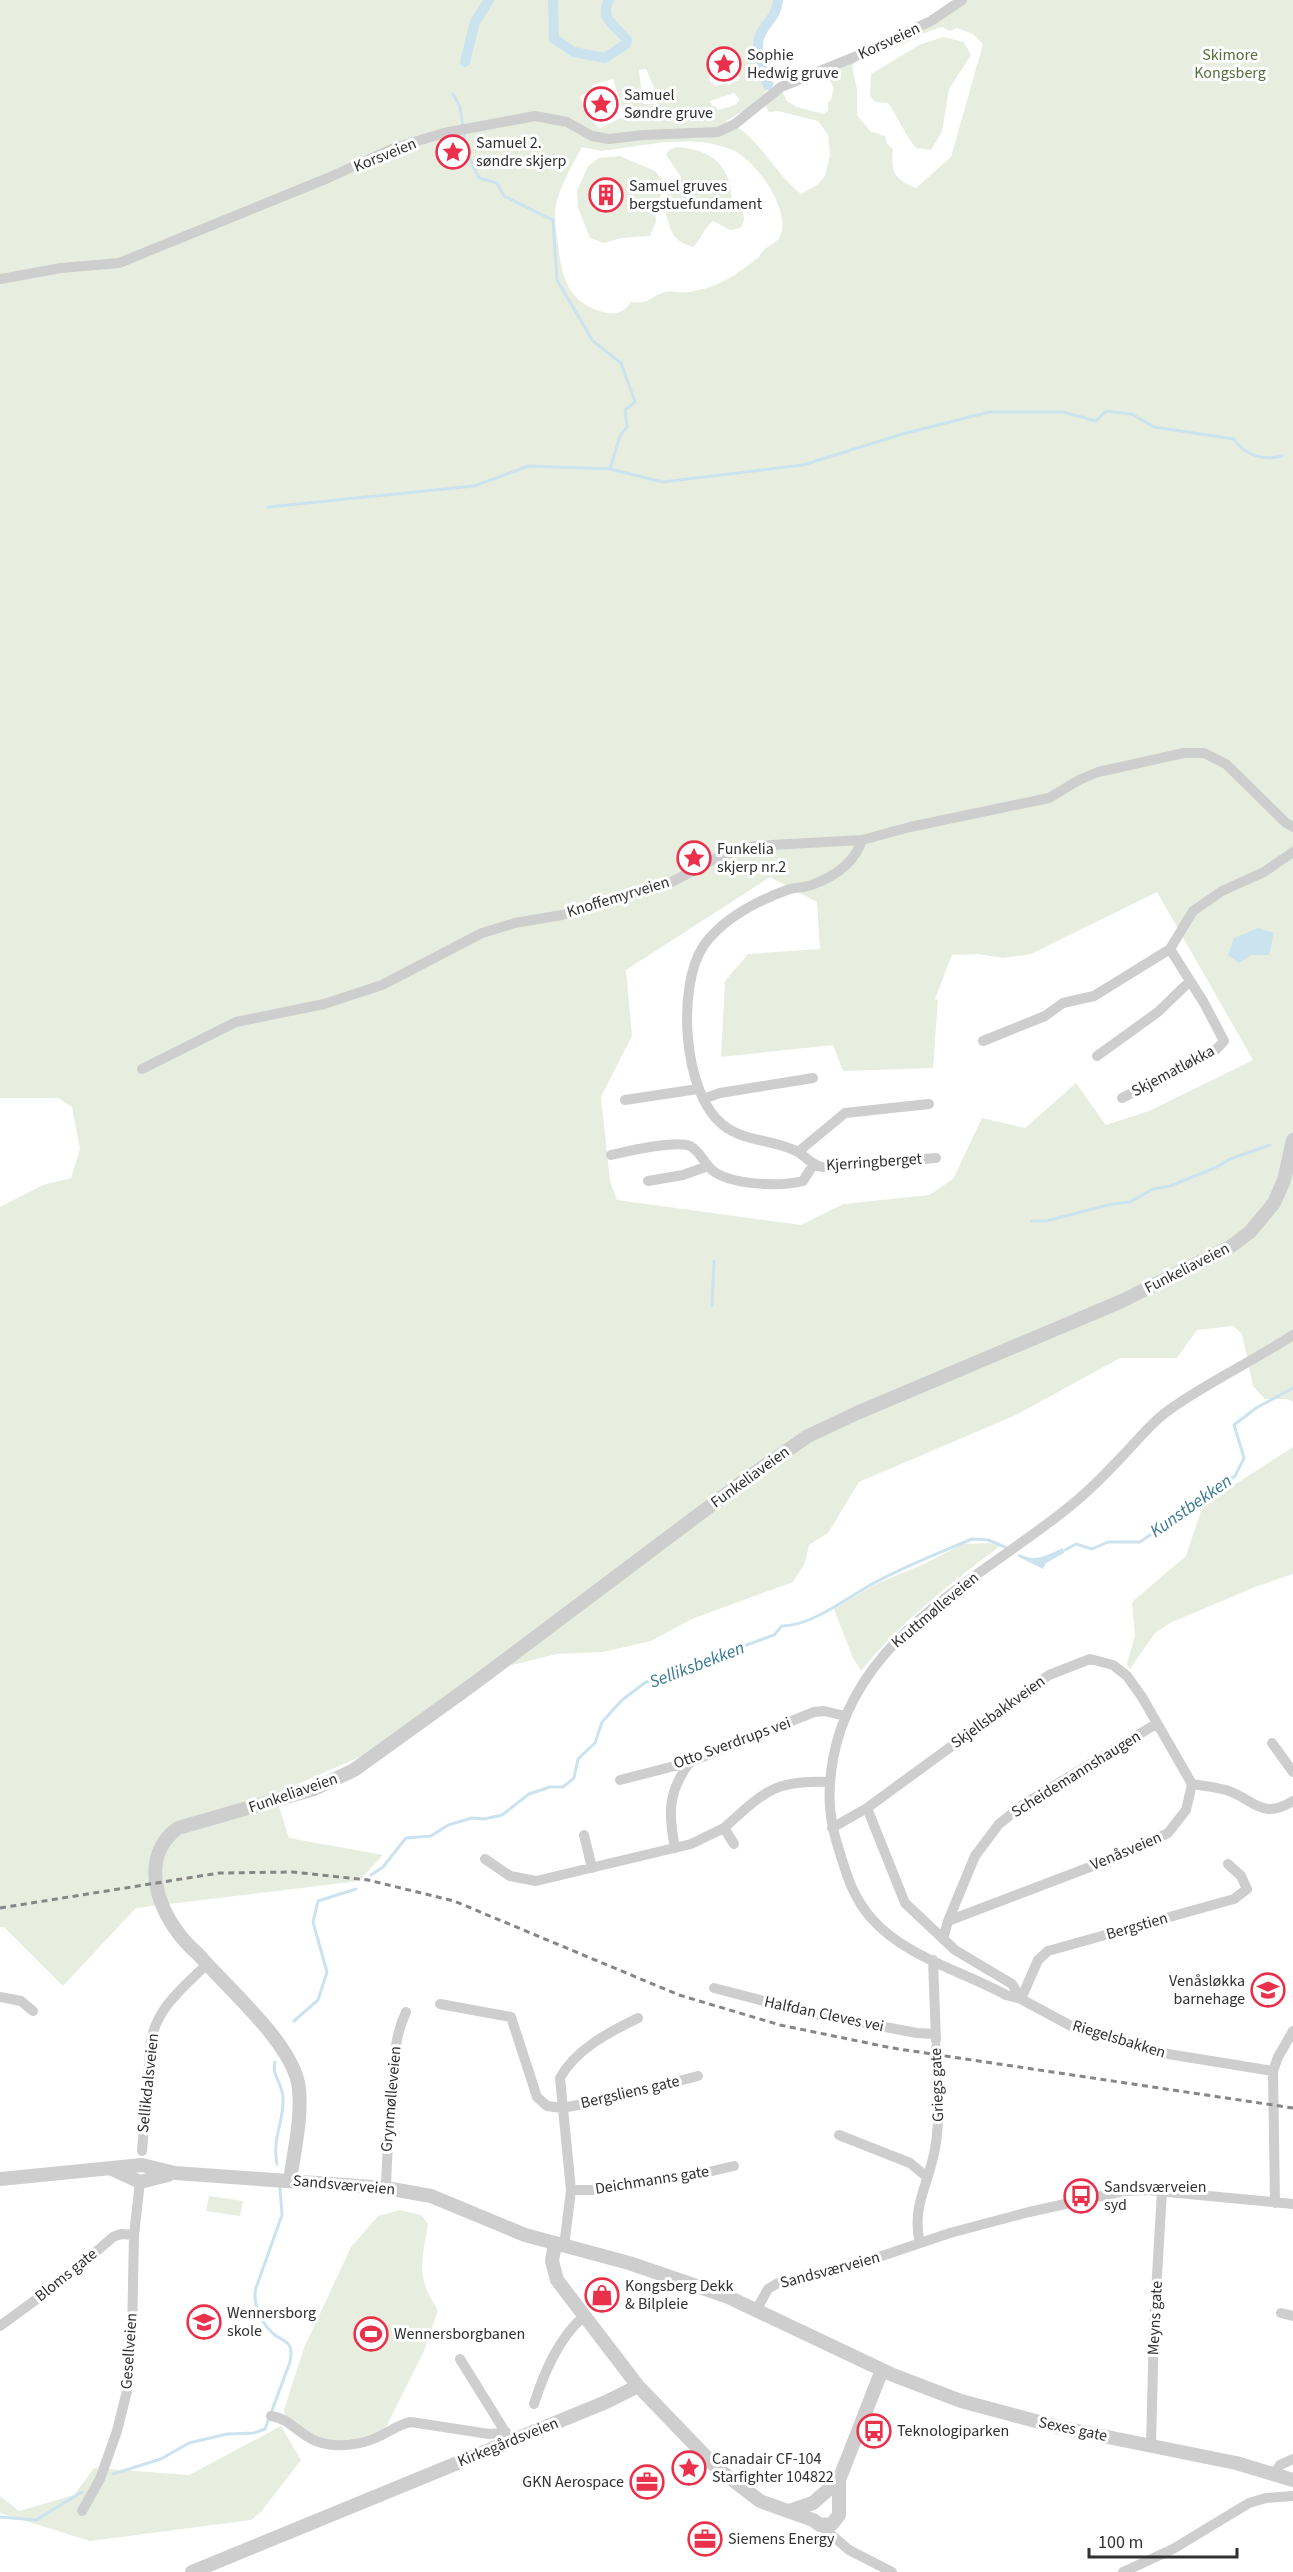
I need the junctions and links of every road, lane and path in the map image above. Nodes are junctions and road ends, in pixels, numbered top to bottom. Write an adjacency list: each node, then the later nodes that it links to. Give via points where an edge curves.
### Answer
1 (962, 0): 2 (street, Korsveien, via 931,21 781,87 718,132 609,139 592,136 567,122 535,116 444,133 394,148 119,263)
2 (0, 279)
3 (1293, 826): 4 (street, Knoffemyrveien, via 1226,764 1204,753 1184,753 1098,772 1048,798)
4 (862, 840): 10 (street, Knoffemyrveien, via 739,849 669,884 482,933 382,985 324,1004 236,1022); 12 (street, Kjerringberget, via 858,854 842,869 814,885 762,901 726,923 704,946 690,981 686,1034)
5 (1293, 852): 6 (street, via 1193,911)
6 (1170, 949): 7 (street, Skjematløkka); 8 (street, via 1094,996 1063,1003 1045,1016)
7 (1190, 981): 9 (street, via 1158,1012); 13 (street, Skjematløkka, via 1224,1041 1214,1052)
8 (983, 1041)
9 (1097, 1056)
10 (142, 1068)
11 (813, 1078): 12 (street)
12 (700, 1094): 14 (street); 17 (street, Kjerringberget, via 722,1125 737,1135)
13 (1122, 1098)
14 (625, 1100)
15 (929, 1104): 17 (street, Kjerringberget, via 845,1113)
16 (1293, 1140): 44 (street, Funkeliaveien, via 1274,1203 1241,1241 1122,1301 808,1436 354,1770 314,1789 194,1825 169,1850 164,1868 172,1910)
17 (798, 1152): 20 (street, Kjerringberget)
18 (611, 1155): 21 (street, Kjerringberget, via 687,1145)
19 (936, 1158): 20 (street, Kjerringberget)
20 (813, 1165): 21 (street, Kjerringberget, via 803,1181 779,1184 729,1178)
21 (708, 1166): 22 (street, via 683,1175)
22 (648, 1180)
23 (1293, 1335): 24 (street, Kruttmølleveien, via 1166,1412 1089,1491 901,1635 861,1687)
24 (845, 1716): 27 (street, Otto Sverdrups vei, via 814,1712); 30 (street, Kruttmølleveien)
25 (1156, 1724): 31 (street, Skjellsbakkveien); 33 (street, Skjellsbakkveien, via 1127,1676 1113,1665 1090,1659 1049,1675); 42 (street, Scheidemannshaugen, via 1024,1804 999,1824 975,1856)
26 (1272, 1743): 28 (street)
27 (690, 1761): 29 (street, Otto Sverdrups vei); 38 (street, via 677,1779 672,1797 670,1824)
28 (1293, 1772)
29 (620, 1780)
30 (829, 1782): 34 (street, via 777,1786); 35 (street, Kruttmølleveien)
31 (1192, 1784): 32 (street, via 1228,1791 1258,1808 1280,1808); 42 (street, Venåsveien, via 1186,1810 1168,1833 1132,1851)
32 (1293, 1801)
33 (867, 1808): 35 (street, Skjellsbakkveien); 43 (street, Riegelsbakken, via 905,1903)
34 (724, 1828): 37 (street); 38 (street, via 708,1838)
35 (832, 1828): 45 (street, Kruttmølleveien, via 850,1886 861,1905 885,1932)
36 (585, 1835): 41 (street)
37 (734, 1844)
38 (675, 1848): 41 (street)
39 (486, 1859): 41 (street, via 510,1876 530,1880)
40 (1228, 1864): 48 (street, Bergstien, via 1241,1876 1247,1889 1234,1899 1048,1951 1038,1960)
41 (592, 1868)
42 (948, 1921): 43 (street)
43 (943, 1939): 48 (street, Riegelsbakken, via 1012,1984)
44 (202, 1959): 59 (street, Sellikdalsveien, via 155,2023); 64 (street, Funkeliaveien, via 276,2041 295,2073 299,2102)
45 (933, 1960): 48 (street, Kruttmølleveien); 54 (street, Griegs gate)
46 (714, 1988): 54 (street, Halfdan Cleves vei, via 810,2013)
47 (0, 1996): 50 (street, via 21,2001)
48 (1020, 1999): 55 (street, Riegelsbakken, via 1071,2026 1157,2051)
49 (440, 2004): 57 (street, Bergsliens gate, via 511,2017 537,2097 547,2106)
50 (33, 2011)
51 (406, 2012): 65 (street, Grynmølleveien, via 395,2049)
52 (638, 2018): 57 (street, Bergsliens gate, via 568,2062 560,2078)
53 (1293, 2031): 55 (street)
54 (935, 2034): 62 (street, Griegs gate, bridge, via 940,2114)
55 (1273, 2072): 68 (street)
56 (698, 2076): 57 (street, Bergsliens gate)
57 (562, 2108): 66 (street, Bergsliens gate)
58 (839, 2135): 62 (street, via 910,2163)
59 (142, 2151)
60 (734, 2166): 66 (street, Deichmanns gate, via 598,2190)
61 (141, 2175): 63 (street, Sandsværveien, via 109,2168); 64 (street, Sandsværveien, via 175,2173); 70 (street, Gesellveien)
62 (927, 2176): 71 (street, Griegs gate, via 916,2212)
63 (0, 2179)
64 (290, 2181): 65 (street, Sandsværveien)
65 (386, 2188): 72 (street, Sandsværveien, via 440,2198 504,2227)
66 (571, 2190): 72 (street, Bergsliens gate)
67 (1162, 2191): 68 (street, Sandsværveien); 71 (street, Sandsværveien, via 1124,2191 1100,2196); 84 (street, Meyns gate)
68 (1275, 2203): 69 (street, Sandsværveien)
69 (1293, 2204)
70 (134, 2235): 77 (street, Bloms gate, via 113,2237 68,2277); 92 (street, Gesellveien, via 127,2391 100,2479)
71 (920, 2243): 73 (street, Sandsværveien, via 861,2264 778,2283 768,2289)
72 (560, 2245): 73 (street, Sandsværveien, via 666,2274); 76 (street, via 552,2261 555,2276)
73 (757, 2309): 79 (street, Sexes gate)
74 (1281, 2313): 75 (street)
75 (1293, 2316)
76 (583, 2317): 80 (street); 81 (street, via 557,2350)
77 (0, 2325)
78 (460, 2359): 83 (street)
79 (882, 2370): 84 (street, Sexes gate, via 1004,2414); 87 (street)
80 (638, 2386): 83 (street, Kirkegårdsveien); 93 (street, via 732,2482 768,2506)
81 (534, 2404)
82 (272, 2416): 83 (street, via 307,2438 329,2445 361,2443 411,2422)
83 (509, 2437): 97 (street, Kirkegårdsveien)
84 (1151, 2445): 86 (street, Sexes gate)
85 (1293, 2459): 86 (street, via 1280,2465)
86 (1275, 2473): 88 (street, Sexes gate)
87 (838, 2480): 90 (street); 91 (street)
88 (1293, 2480)
89 (1293, 2496): 99 (street, via 1249,2503 1165,2554)
90 (817, 2500): 91 (street, via 831,2498); 93 (street); 95 (street, via 810,2512)
91 (838, 2504): 94 (street)
92 (82, 2511)
93 (789, 2511): 95 (street)
94 (835, 2521): 95 (street, via 828,2526); 96 (street)
95 (817, 2523): 96 (street)
96 (842, 2545): 98 (street)
97 (192, 2572)
98 (892, 2572)
99 (1123, 2572)

